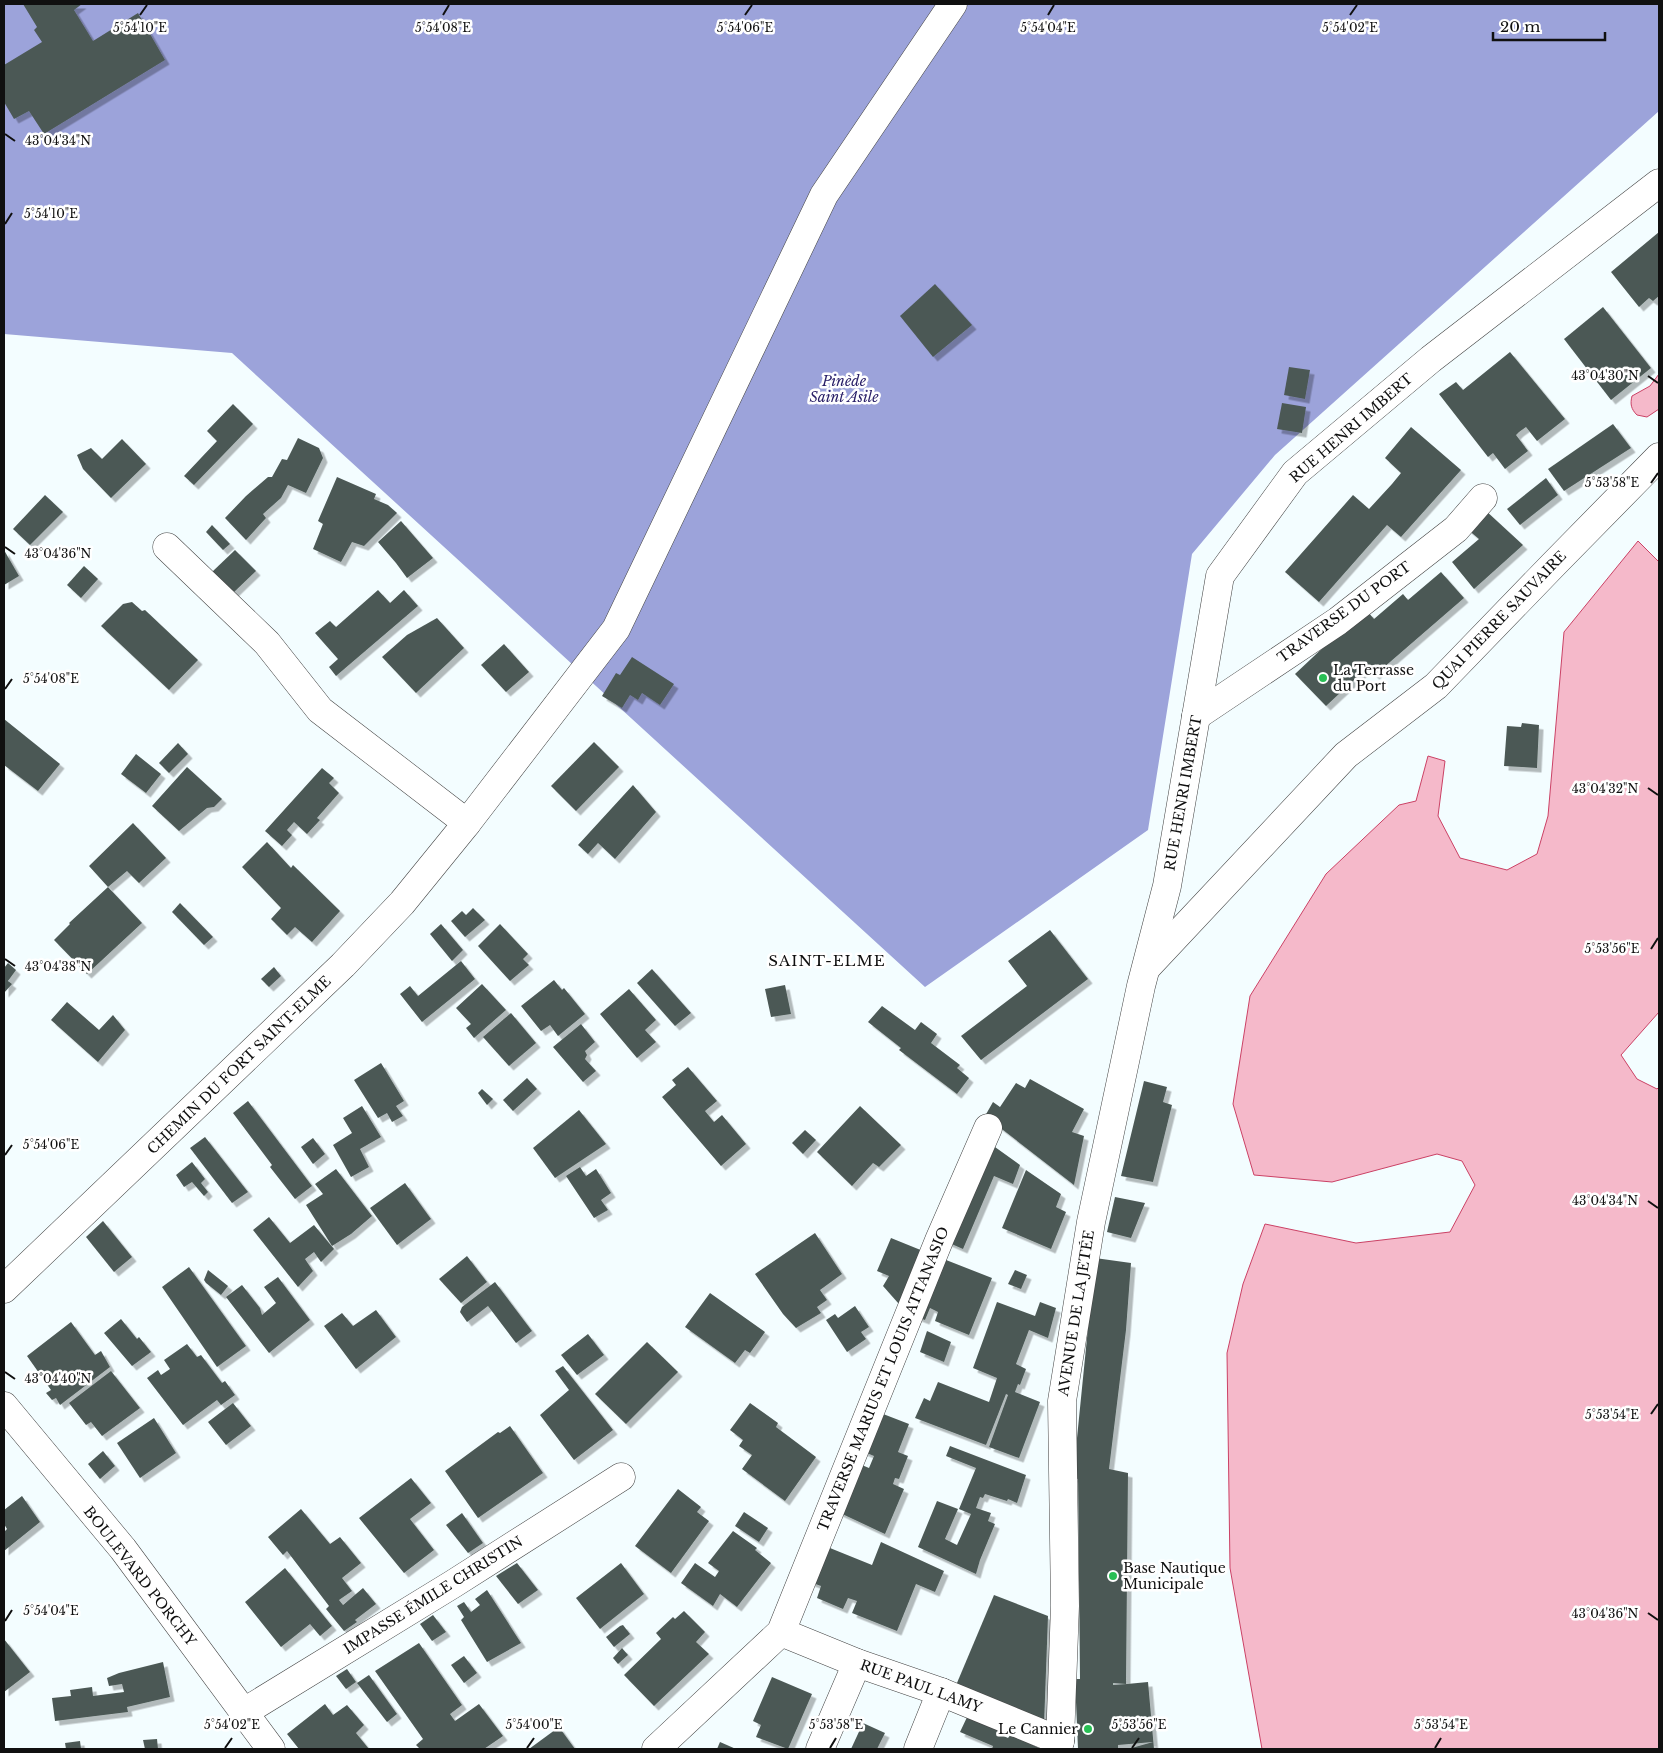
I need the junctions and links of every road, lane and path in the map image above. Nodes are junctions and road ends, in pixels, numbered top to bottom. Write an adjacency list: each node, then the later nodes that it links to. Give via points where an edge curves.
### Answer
1 (953, 4): 7 (street, CHEMIN DU FORT SAINT-ELME, via 824,195 616,629)
2 (1659, 183): 6 (street, RUE HENRI IMBERT, via 1431,359 1295,473 1220,576)
3 (1659, 457): 9 (street, QUAI PIERRE SAUVAIRE, via 1436,686 1346,755)
4 (1483, 498): 6 (street, TRAVERSE DU PORT, via 1456,529 1338,621)
5 (167, 547): 7 (street, via 268,642 320,710)
6 (1196, 716): 8 (street, RUE HENRI IMBERT)
7 (464, 826): 11 (street, CHEMIN DU FORT SAINT-ELME, via 402,904 342,965)
8 (1167, 886): 9 (street, AVENUE DE LA JETÉE)
9 (1145, 969): 18 (street, AVENUE DE LA JETÉE, via 1091,1222 1062,1401 1065,1606)
10 (988, 1128): 14 (street, TRAVERSE MARIUS ET LOUIS ATTANASIO, via 940,1238)
11 (4, 1289)
12 (4, 1406): 17 (street, BOULEVARD PORCHY, via 123,1549)
13 (621, 1477): 17 (street, IMPASSE ÉMILE CHRISTIN)
14 (781, 1632): 15 (street, RUE PAUL LAMY); 20 (street)
15 (857, 1663): 16 (street, RUE PAUL LAMY); 21 (street)
16 (941, 1692): 18 (street, RUE PAUL LAMY); 22 (street)
17 (244, 1712): 19 (street, BOULEVARD PORCHY)
18 (1059, 1745)
19 (271, 1749)
20 (656, 1749)
21 (820, 1749)
22 (918, 1749)

